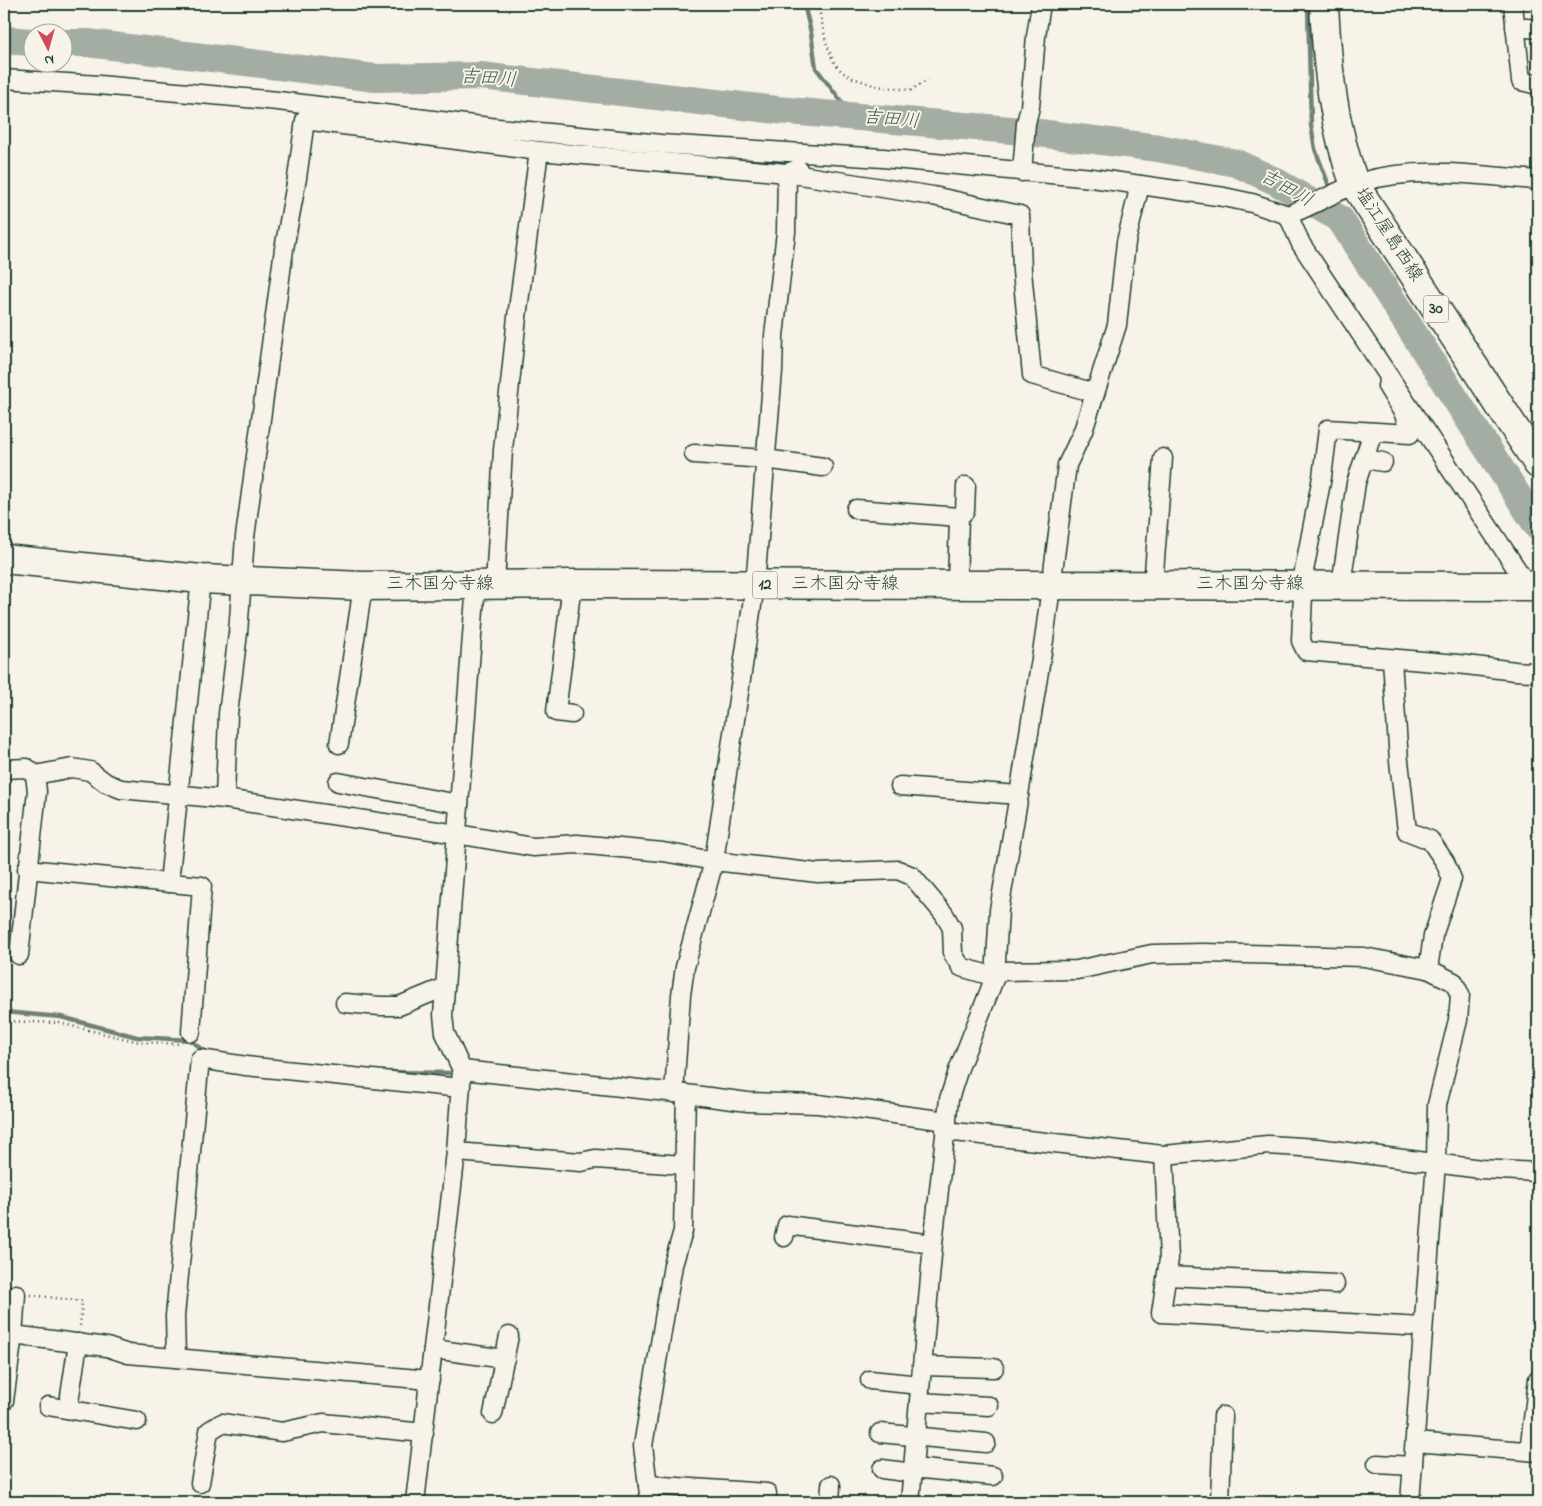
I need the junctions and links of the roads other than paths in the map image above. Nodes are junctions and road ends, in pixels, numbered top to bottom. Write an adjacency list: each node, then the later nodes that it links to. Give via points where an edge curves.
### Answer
1 (1041, 4): 10 (street)
2 (1324, 4): 14 (main road, 塩江屋島西線 / 30, via 1332,94 1349,168)
3 (1513, 4): 4 (street)
4 (1515, 27): 5 (street); 7 (street, via 1521,81)
5 (1538, 29)
6 (4, 79): 9 (street, via 278,101 661,144)
7 (1538, 85)
8 (539, 151): 11 (street); 31 (street, via 305,120 245,537); 32 (street)
9 (883, 158): 10 (street); 11 (street, via 800,168)
10 (1022, 166): 13 (street)
11 (787, 173): 17 (street, via 933,196 1020,215 1032,375); 21 (street, via 786,232)
12 (1538, 180): 14 (street, via 1417,173)
13 (1140, 185): 15 (street, via 1224,197); 17 (street, via 1126,242 1116,325)
14 (1350, 187): 15 (street); 24 (main road, 塩江屋島西線 / 30)
15 (1292, 213): 16 (street, via 1301,244)
16 (1390, 378): 18 (street, via 1386,386 1404,414 1410,434); 41 (street)
17 (1095, 393): 34 (street, via 1083,432 1067,465)
18 (1373, 432): 22 (street); 40 (street, via 1328,429)
19 (694, 454): 21 (street)
20 (1163, 458): 37 (street)
21 (765, 459): 25 (street); 35 (street)
22 (1364, 459): 23 (street); 38 (street, via 1356,483)
23 (1384, 462)
24 (1538, 464)
25 (822, 467)
26 (966, 486): 28 (street, via 965,511)
27 (856, 509): 28 (street)
28 (959, 517): 36 (street)
29 (4, 559): 30 (main road, 三木国分寺線 / 12)
30 (201, 579): 31 (main road, 三木国分寺線 / 12); 50 (street)
31 (243, 581): 39 (main road, 三木国分寺線 / 12); 52 (street, via 228,714)
32 (485, 584): 33 (main road, 三木国分寺線 / 12); 39 (main road, 三木国分寺線 / 12); 53 (street)
33 (572, 584): 35 (main road, 三木国分寺線 / 12); 44 (street, via 556,712)
34 (1051, 584): 36 (main road, 三木国分寺線 / 12); 37 (main road, 三木国分寺線 / 12); 51 (street)
35 (755, 585): 36 (main road, 三木国分寺線 / 12); 55 (street)
36 (957, 585)
37 (1153, 585): 40 (main road, 三木国分寺線 / 12)
38 (1341, 585): 40 (main road, 三木国分寺線 / 12); 41 (main road, 三木国分寺線 / 12)
39 (363, 586): 45 (street)
40 (1304, 586): 42 (street, via 1301,641 1306,651)
41 (1534, 590)
42 (1392, 660): 43 (street, via 1515,671); 59 (street, via 1407,831 1430,840 1446,862 1452,879 1433,936)
43 (1538, 670)
44 (572, 714)
45 (340, 744)
46 (4, 769): 47 (street, via 27,768)
47 (35, 775): 50 (street, via 72,768 90,771 121,789); 56 (street, via 37,791)
48 (338, 782): 53 (street)
49 (900, 786): 51 (street)
50 (179, 796): 52 (street); 57 (street)
51 (1019, 796): 60 (street, via 999,910)
52 (225, 799): 54 (street)
53 (459, 804): 54 (street)
54 (457, 834): 55 (street, via 533,847 577,844 663,852); 61 (street)
55 (714, 861): 60 (street, via 818,873 898,870 912,876 944,914 952,928 953,954 961,967); 66 (street, via 685,967 681,995)
56 (27, 869): 57 (street); 58 (street)
57 (169, 883): 63 (street, via 202,886)
58 (19, 955)
59 (1428, 970): 60 (street, via 1364,957 1203,953 1152,954 1077,970); 70 (street, via 1454,982 1460,995 1458,1020 1437,1105)
60 (995, 974): 67 (street, via 959,1068 949,1100)
61 (445, 987): 62 (street, via 399,1006); 64 (street, via 442,1015 445,1033)
62 (345, 1003)
63 (191, 1032)
64 (462, 1070): 65 (street); 66 (street)
65 (461, 1088): 68 (street); 83 (street, via 200,1059 175,1316)
66 (683, 1097): 67 (street, via 818,1104); 71 (street)
67 (946, 1126): 69 (street); 74 (street)
68 (456, 1152): 71 (street); 82 (street)
69 (1164, 1155): 70 (street, via 1268,1145); 75 (street, via 1169,1259)
70 (1436, 1163): 72 (street); 78 (street)
71 (684, 1166): 110 (street, via 683,1231 673,1265 643,1446)
72 (1538, 1172)
73 (784, 1237): 74 (street, via 786,1225)
74 (933, 1244): 85 (street)
75 (1166, 1276): 76 (street); 78 (street, via 1161,1313)
76 (1335, 1284)
77 (16, 1294): 79 (street)
78 (1423, 1327): 101 (street)
79 (13, 1335): 81 (street); 91 (street)
80 (509, 1336): 84 (street)
81 (78, 1343): 83 (street, via 128,1354); 94 (street)
82 (433, 1349): 84 (street); 88 (street)
83 (176, 1358): 88 (street)
84 (505, 1359): 95 (street)
85 (922, 1366): 86 (street); 90 (street)
86 (994, 1368)
87 (1538, 1379): 103 (street)
88 (430, 1380): 98 (street)
89 (870, 1380): 90 (street)
90 (920, 1394): 93 (street); 100 (street)
91 (4, 1401)
92 (48, 1406): 94 (street)
93 (989, 1406)
94 (68, 1409): 97 (street)
95 (493, 1414)
96 (1224, 1416): 114 (street)
97 (137, 1421)
98 (424, 1433): 109 (street, via 323,1423 282,1432 222,1423 209,1431); 111 (street)
99 (880, 1434): 100 (street)
100 (916, 1436): 102 (street); 107 (street)
101 (1415, 1442): 103 (street); 105 (street)
102 (986, 1443)
103 (1534, 1452)
104 (1377, 1464): 105 (street)
105 (1413, 1466): 115 (street)
106 (882, 1469): 107 (street)
107 (913, 1471): 108 (street); 113 (street)
108 (993, 1476)
109 (200, 1483)
110 (649, 1494): 112 (street, via 767,1492)
111 (415, 1502)
112 (766, 1502)
113 (910, 1502)
114 (1220, 1502)
115 (1410, 1502)

